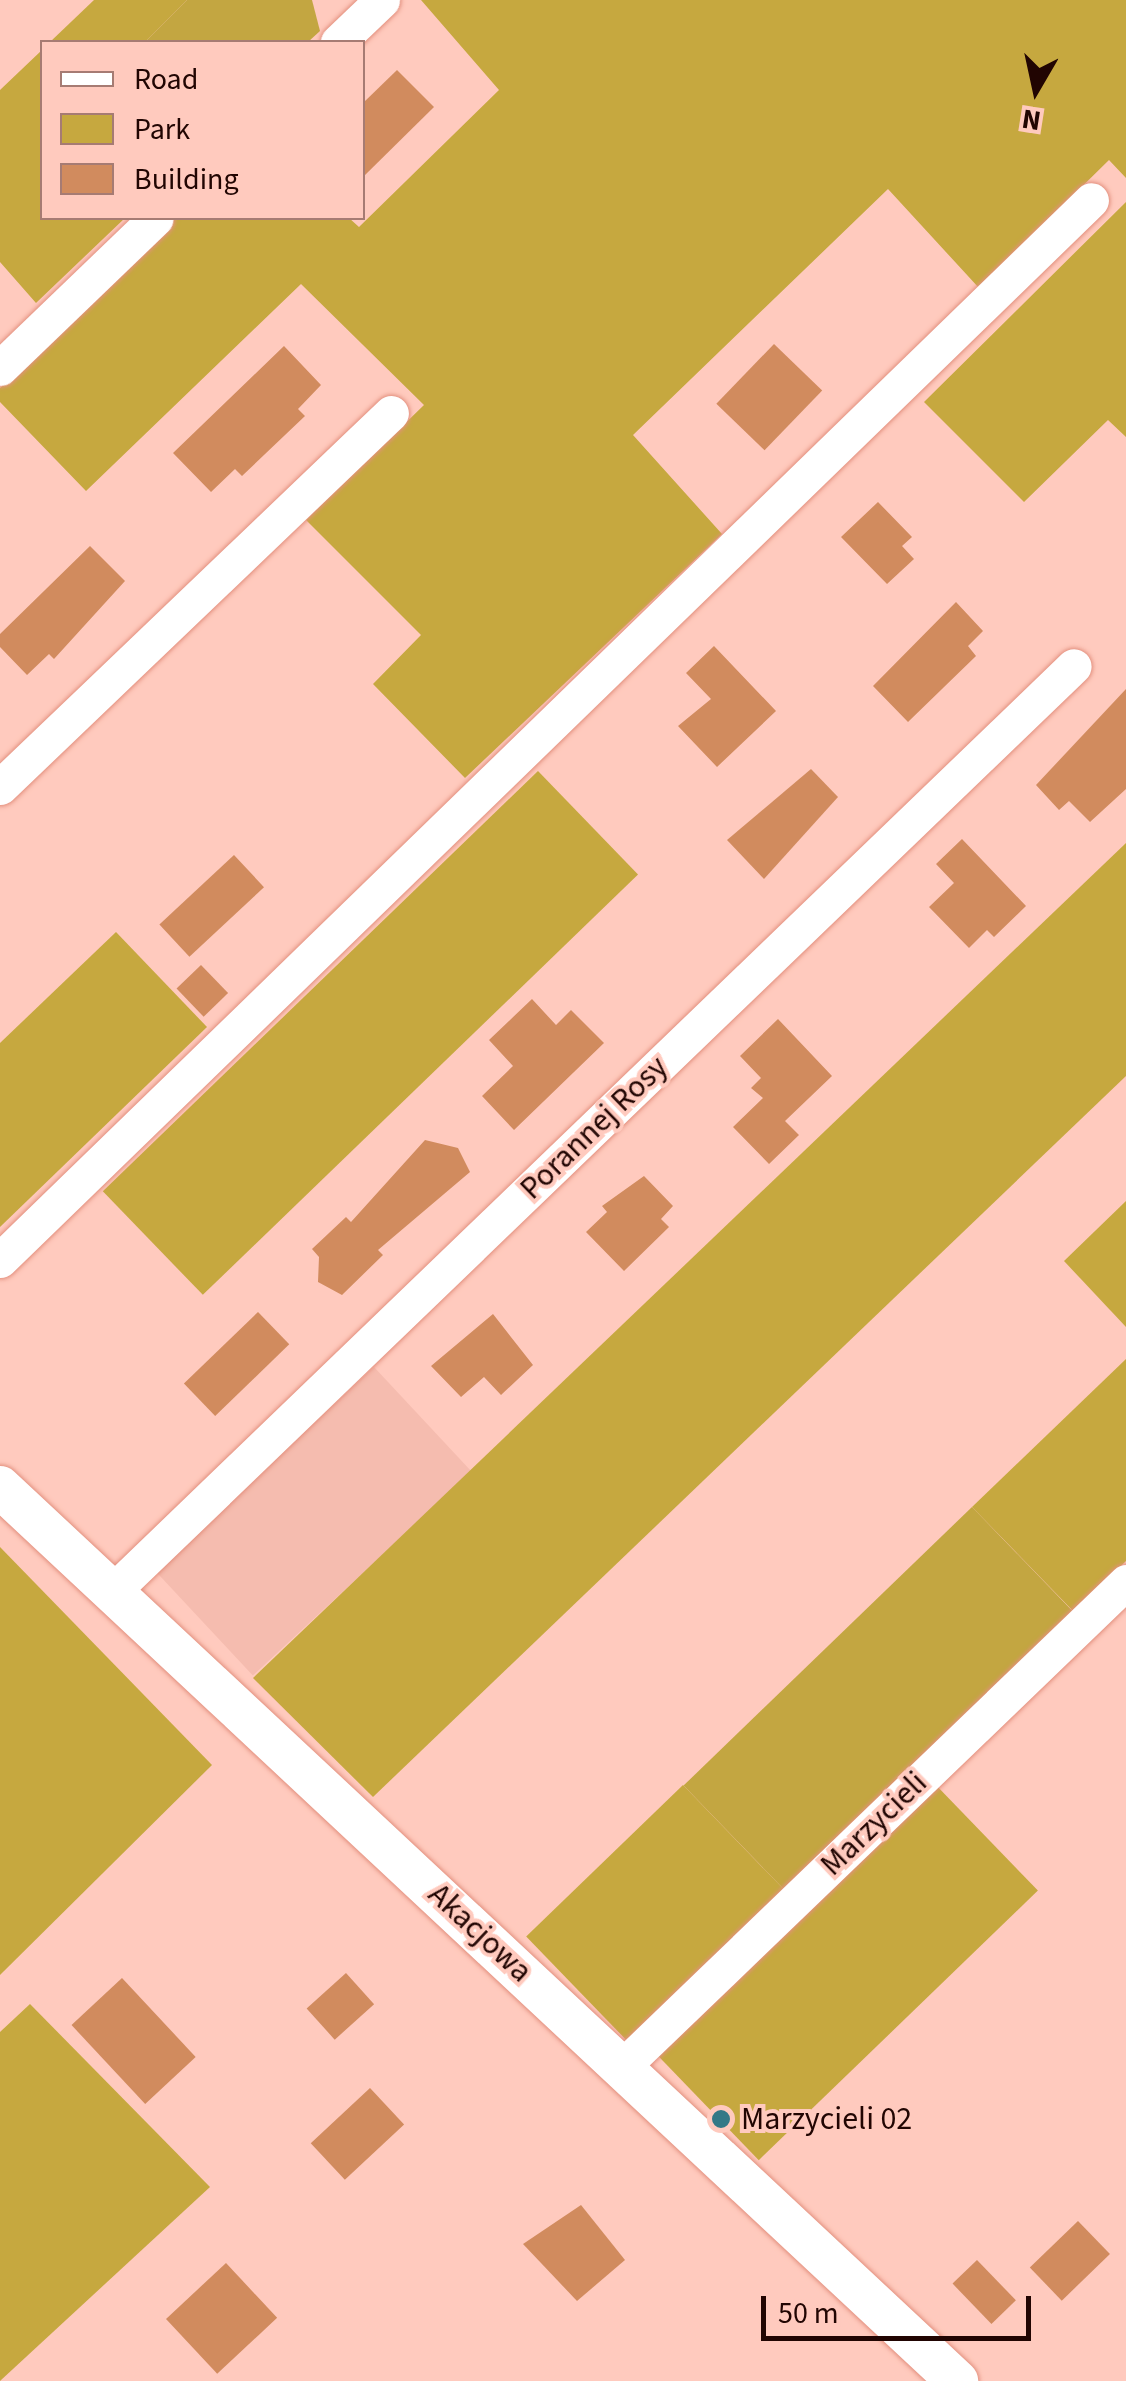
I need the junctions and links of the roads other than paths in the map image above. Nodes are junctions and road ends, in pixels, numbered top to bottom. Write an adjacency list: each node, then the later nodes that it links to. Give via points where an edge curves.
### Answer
1 (382, 0): 2 (street)
2 (340, 40)
3 (1091, 200): 9 (street)
4 (154, 220): 5 (street)
5 (0, 368)
6 (391, 413): 8 (street)
7 (1074, 666): 12 (street, Porannej Rosy)
8 (0, 787)
9 (0, 1260)
10 (0, 1488): 12 (street, Akacjowa)
11 (1126, 1582): 13 (street, Marzycieli)
12 (114, 1590): 13 (street, Akacjowa)
13 (622, 2066): 14 (street, Akacjowa)
14 (958, 2381)

